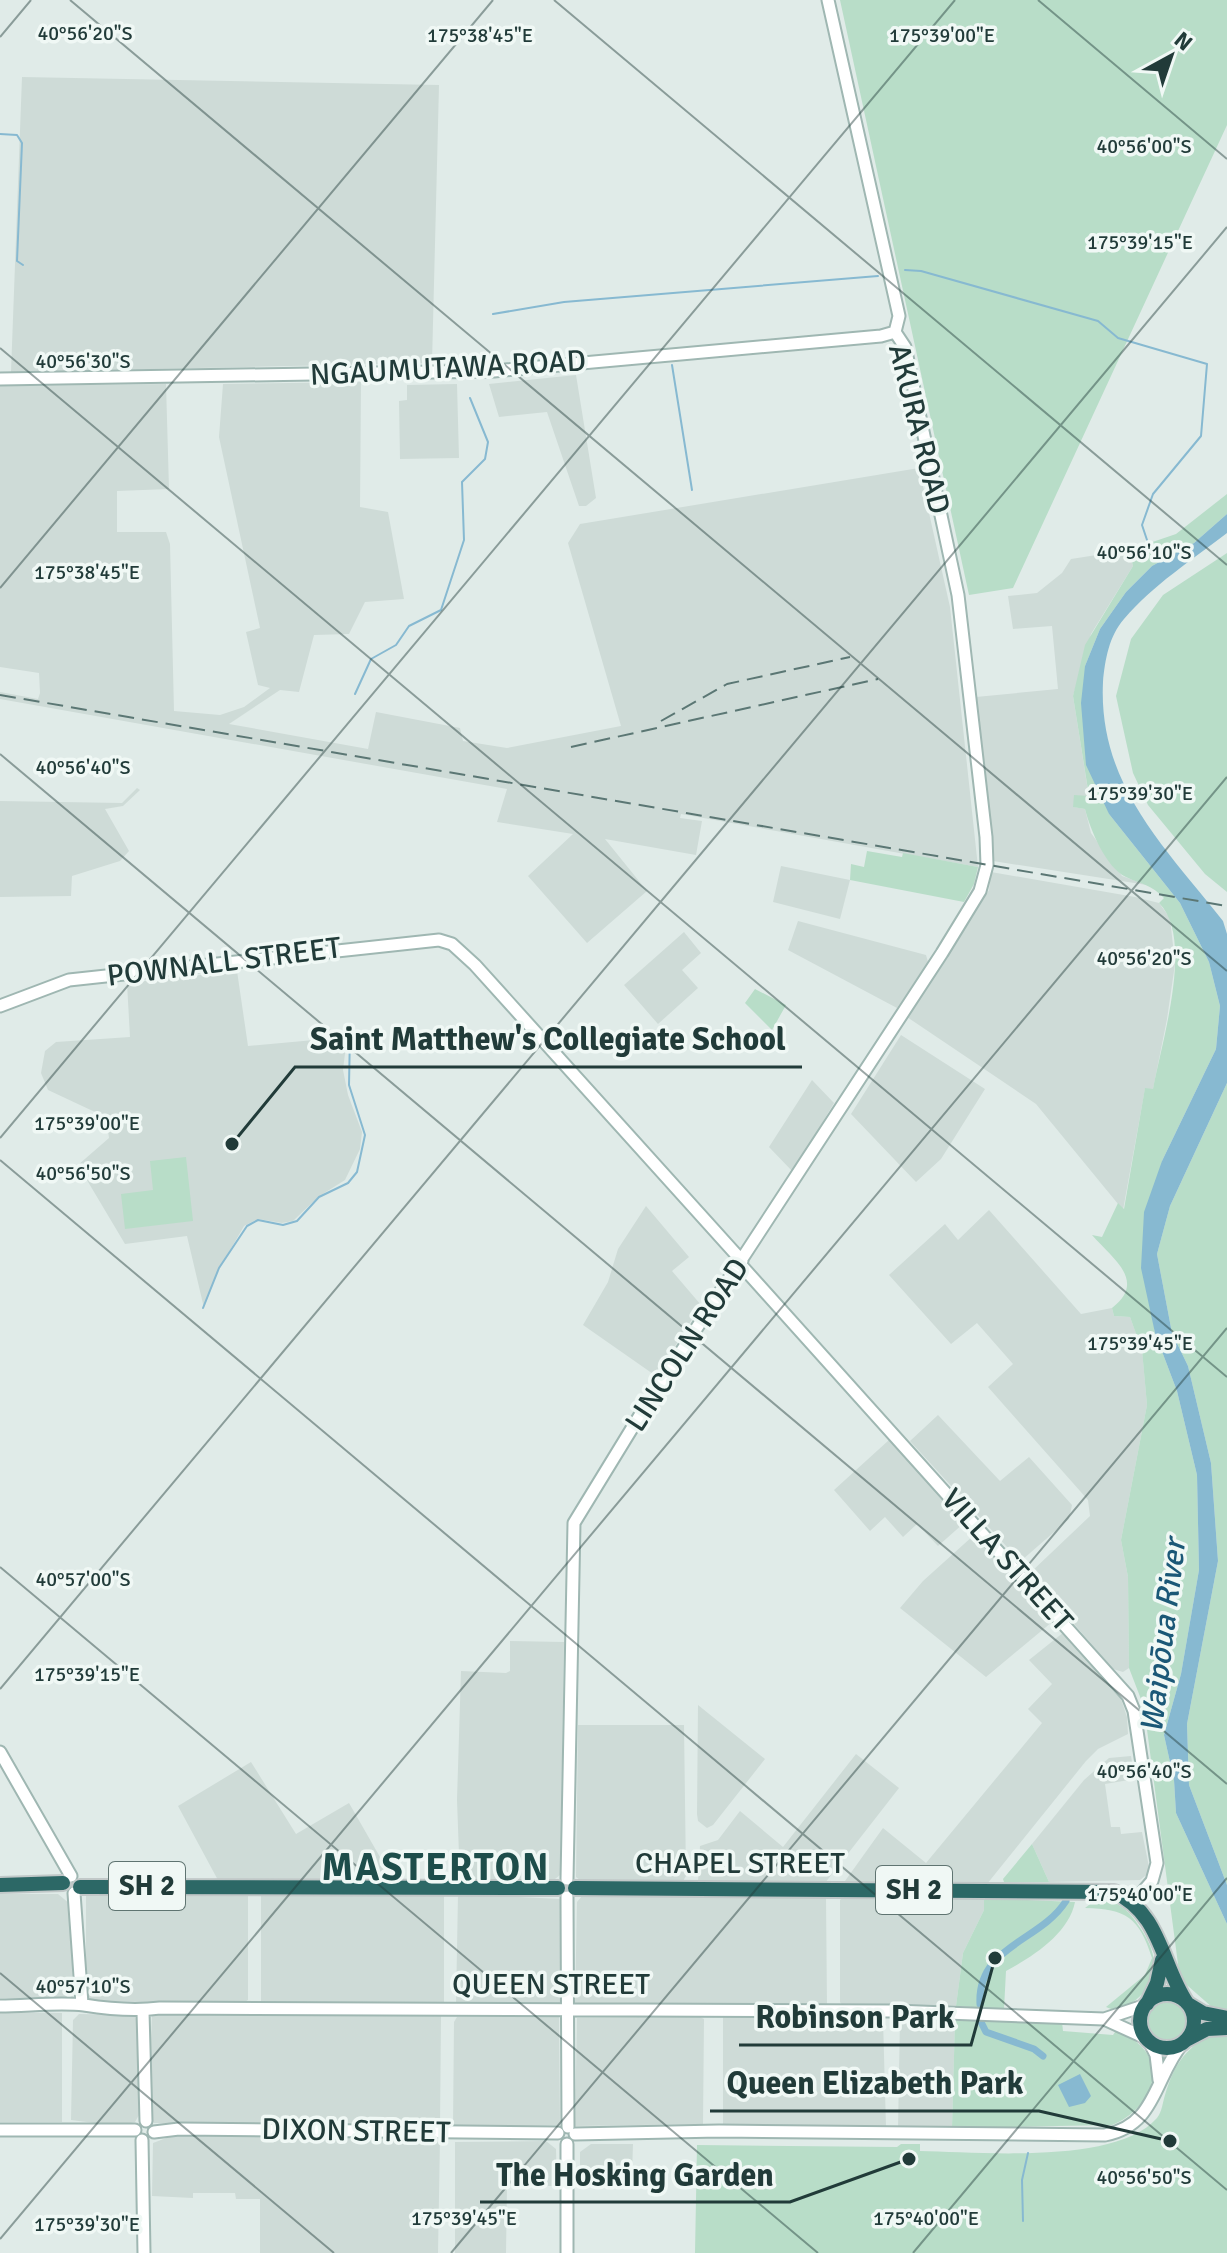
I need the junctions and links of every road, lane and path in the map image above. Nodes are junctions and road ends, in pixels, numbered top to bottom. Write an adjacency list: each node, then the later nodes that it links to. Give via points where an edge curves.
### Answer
1 (828, 0): 2 (street, AKURA ROAD, via 899,316)
2 (895, 332): 3 (street, NGAUMUTAWA ROAD, via 509,370); 4 (street, AKURA ROAD, via 905,347 958,595)
3 (0, 379)
4 (987, 865): 7 (street, LINCOLN ROAD, via 980,891 962,921)
5 (452, 944): 6 (street, POWNALL STREET, via 424,939 69,980); 7 (street, VILLA STREET)
6 (0, 1006)
7 (741, 1263): 11 (street, LINCOLN ROAD, via 574,1523); 12 (street, VILLA STREET, via 1128,1696 1157,1863 1152,1881)
8 (0, 1752): 10 (street)
9 (0, 1885): 10 (highway, CHAPEL STREET / SH 2)
10 (72, 1885): 11 (highway, CHAPEL STREET / SH 2); 15 (street)
11 (567, 1888): 12 (highway, CHAPEL STREET / SH 2, via 1099,1890); 18 (street, LINCOLN ROAD)
12 (1134, 1902): 13 (highway)
13 (1162, 1950): 14 (highway); 16 (highway, via 1162,1968)
14 (1187, 2003): 16 (highway, via 1167,1994); 20 (highway); 24 (highway, via 1194,2020)
15 (82, 2004): 17 (street, QUEEN STREET); 19 (street, QUEEN STREET)
16 (1146, 2004): 21 (street, QUEEN STREET); 23 (highway, via 1141,2026)
17 (0, 2006)
18 (568, 2010): 19 (street, QUEEN STREET); 21 (street, QUEEN STREET, via 894,2011); 28 (street, LINCOLN ROAD)
19 (143, 2012): 26 (street)
20 (1227, 2018)
21 (1104, 2019): 23 (street, QUEEN STREET)
22 (1227, 2028): 24 (highway, via 1207,2029)
23 (1149, 2040): 24 (highway, via 1162,2047); 25 (street)
24 (1183, 2042): 25 (street, DIXON STREET)
25 (1159, 2085): 28 (street, DIXON STREET, via 1152,2105 1138,2121 1105,2135)
26 (146, 2121): 29 (street); 30 (street, via 137,2124)
27 (0, 2130): 30 (street)
28 (567, 2131): 29 (street, DIXON STREET); 32 (street, via 573,2141 567,2144)
29 (154, 2132): 30 (street, via 148,2140)
30 (138, 2135): 31 (street)
31 (144, 2253)
32 (567, 2253)

